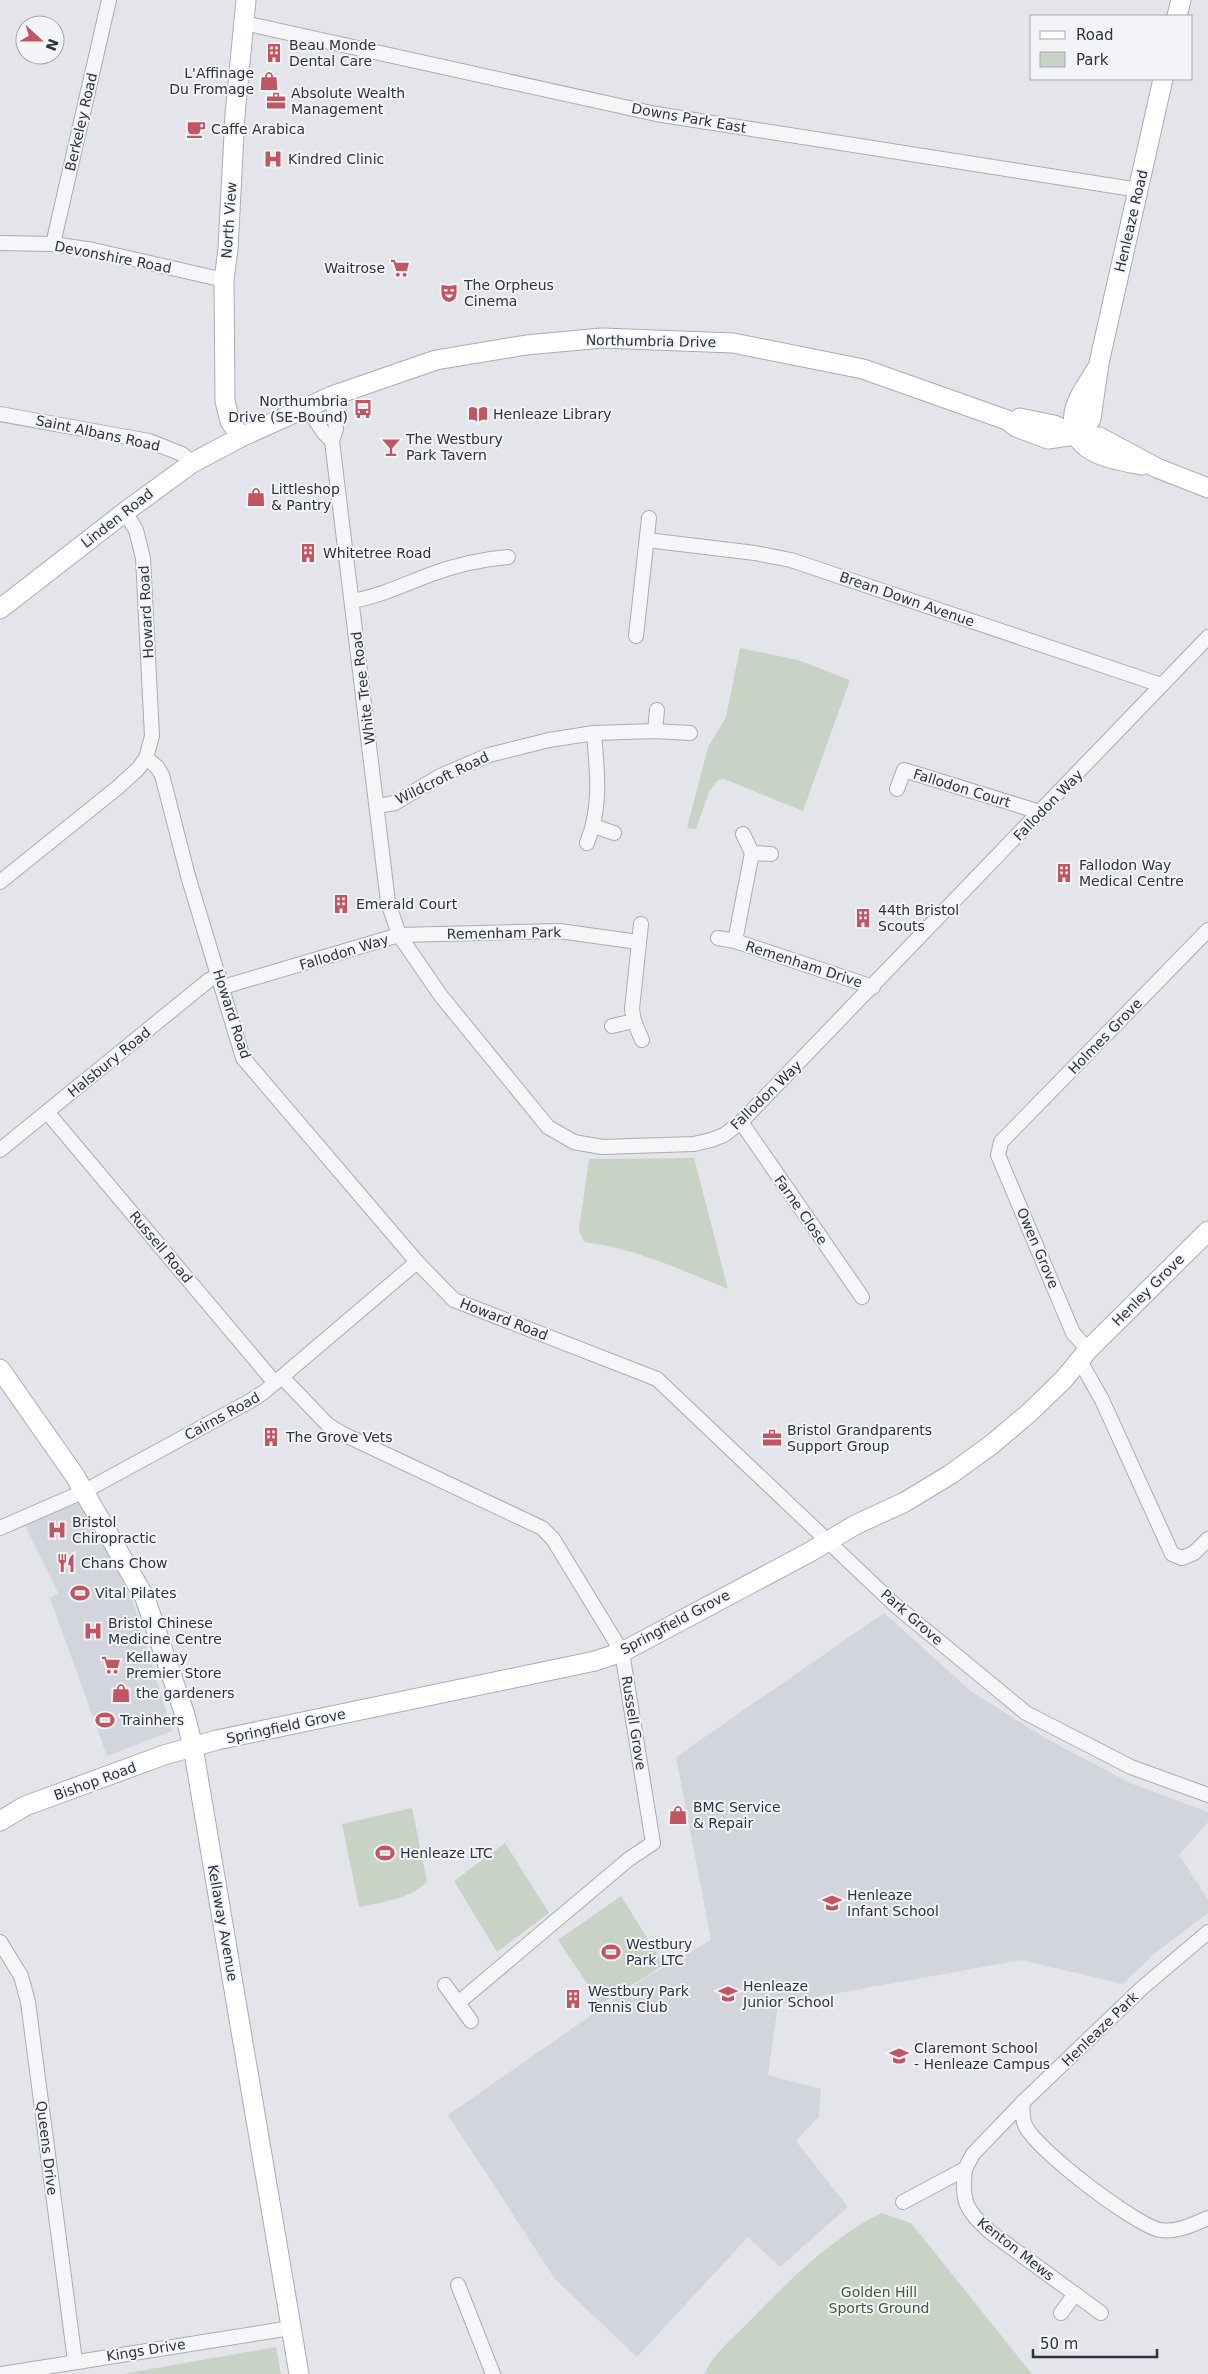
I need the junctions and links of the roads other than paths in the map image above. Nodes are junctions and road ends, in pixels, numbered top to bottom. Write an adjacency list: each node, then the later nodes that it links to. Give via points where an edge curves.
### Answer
1 (108, 0): 9 (street, Berkeley Road)
2 (246, 0): 5 (main road, North View)
3 (1181, 0): 4 (main road)
4 (1177, 15)
5 (244, 23): 7 (street, Downs Park East, via 656,114); 10 (main road, North View)
6 (1163, 80): 7 (main road, Henleaze Road)
7 (1138, 190): 14 (main road, Henleaze Road, via 1099,363 1074,413)
8 (0, 243): 9 (street, Devonshire Road)
9 (53, 244): 10 (street, Devonshire Road)
10 (224, 280): 15 (main road, North View, via 225,401 230,421)
11 (332, 396): 12 (main road, Northumbria Drive); 14 (main road, Northumbria Drive, via 454,356 526,345 602,338 733,343 863,369 1007,420 1016,427 1048,439); 16 (street, White Tree Road, via 336,429)
12 (307, 408): 15 (main road, Northumbria Drive); 16 (street)
13 (0, 414): 17 (street, Saint Albans Road, via 149,441 182,454)
14 (1075, 435): 18 (main road, via 1091,452 1157,468)
15 (241, 437): 17 (main road, Linden Road)
16 (332, 441): 23 (street, White Tree Road)
17 (192, 463): 19 (main road, Linden Road)
18 (1208, 488)
19 (125, 512): 24 (main road, Linden Road); 32 (street, Howard Road, via 136,530 143,558 152,736)
20 (649, 518): 21 (street)
21 (647, 540): 25 (street); 27 (street, Brean Down Avenue, via 791,560)
22 (508, 557): 23 (street, via 431,574 373,598)
23 (352, 601): 34 (street, White Tree Road)
24 (0, 609)
25 (636, 636)
26 (1208, 637): 27 (street, Fallodon Way)
27 (1161, 686): 35 (street, Fallodon Way)
28 (657, 710): 29 (street)
29 (655, 731): 30 (street, Wildcroft Road); 31 (street, Wildcroft Road)
30 (594, 732): 34 (street, Wildcroft Road, via 489,755 440,776 395,802); 36 (street, via 599,790)
31 (690, 733)
32 (146, 758): 42 (street, via 117,788); 49 (street, Howard Road, via 162,775 188,876)
33 (897, 789): 35 (street, Fallodon Court, via 904,770)
34 (377, 806): 45 (street, White Tree Road, via 388,902)
35 (1040, 812): 50 (street, Fallodon Way)
36 (594, 826): 37 (street); 39 (street)
37 (614, 833)
38 (743, 834): 40 (street)
39 (587, 843)
40 (752, 853): 41 (street); 47 (street, Remenham Drive)
41 (772, 854)
42 (0, 882)
43 (641, 924): 48 (street)
44 (1208, 930): 56 (street, Holmes Grove)
45 (399, 935): 48 (street, Remenham Park, via 559,931); 49 (street, Fallodon Way); 55 (street, Fallodon Way, via 440,996 548,1127 574,1142 602,1147 694,1144 724,1135)
46 (718, 938): 47 (street, Remenham Drive)
47 (735, 941): 50 (street, Remenham Drive)
48 (638, 942): 51 (street, via 632,1009)
49 (221, 981): 54 (street, Halsbury Road, via 209,980); 59 (street, Howard Road, via 243,1058)
50 (873, 987): 55 (street, Fallodon Way)
51 (634, 1021): 52 (street); 53 (street)
52 (612, 1026)
53 (642, 1040)
54 (47, 1112): 57 (street, Halsbury Road); 64 (street, Russell Road)
55 (741, 1122): 60 (street, Farne Close)
56 (1001, 1142): 61 (street, Owen Grove, via 998,1155)
57 (0, 1150)
58 (1208, 1231): 61 (main road, Henley Grove)
59 (417, 1262): 63 (street, Howard Road, via 454,1300); 64 (street, Cairns Road)
60 (862, 1297)
61 (1084, 1356): 67 (street, Owen Grove, via 1172,1554 1182,1558 1194,1553); 68 (main road, Springfield Grove, via 1029,1413 975,1457 905,1502)
62 (0, 1369): 65 (main road, Kellaway Avenue)
63 (657, 1379): 68 (street, Park Grove)
64 (278, 1380): 65 (street, Cairns Road, via 250,1401); 69 (street, Russell Grove, via 328,1425 343,1434 542,1528 553,1539)
65 (85, 1491): 66 (street, Cairns Road); 70 (main road, Kellaway Avenue, via 145,1598)
66 (4, 1526)
67 (1208, 1538)
68 (828, 1541): 69 (main road, Springfield Grove); 71 (street, Park Grove, via 895,1605 1026,1713 1131,1767)
69 (622, 1652): 70 (main road, Springfield Grove, via 585,1663); 76 (street, Russell Grove, via 652,1843 629,1858)
70 (193, 1747): 72 (main road, Bishop Road, via 25,1806); 86 (main road, Kellaway Avenue)
71 (1208, 1795)
72 (0, 1821)
73 (1208, 1932): 78 (street, Henleaze Park, via 1142,1988)
74 (0, 1942): 87 (street, Queens Drive, via 21,1976 28,2002)
75 (444, 1984): 76 (street)
76 (458, 2003): 77 (street)
77 (470, 2022)
78 (1023, 2102): 79 (street, Henleaze Park, via 973,2154); 81 (street, via 1025,2126 1038,2143 1138,2222 1154,2229 1172,2230)
79 (965, 2169): 80 (street, Henleaze Park); 83 (street, Kenton Mews, via 964,2201 975,2218)
80 (903, 2202)
81 (1208, 2218)
82 (458, 2285): 90 (street)
83 (1075, 2294): 84 (street); 85 (street, Kenton Mews)
84 (1061, 2313)
85 (1101, 2313)
86 (291, 2328): 87 (street, Kings Drive); 89 (main road, Kellaway Avenue)
87 (75, 2361): 88 (street, Kings Drive)
88 (2, 2374)
89 (299, 2374)
90 (493, 2374)

